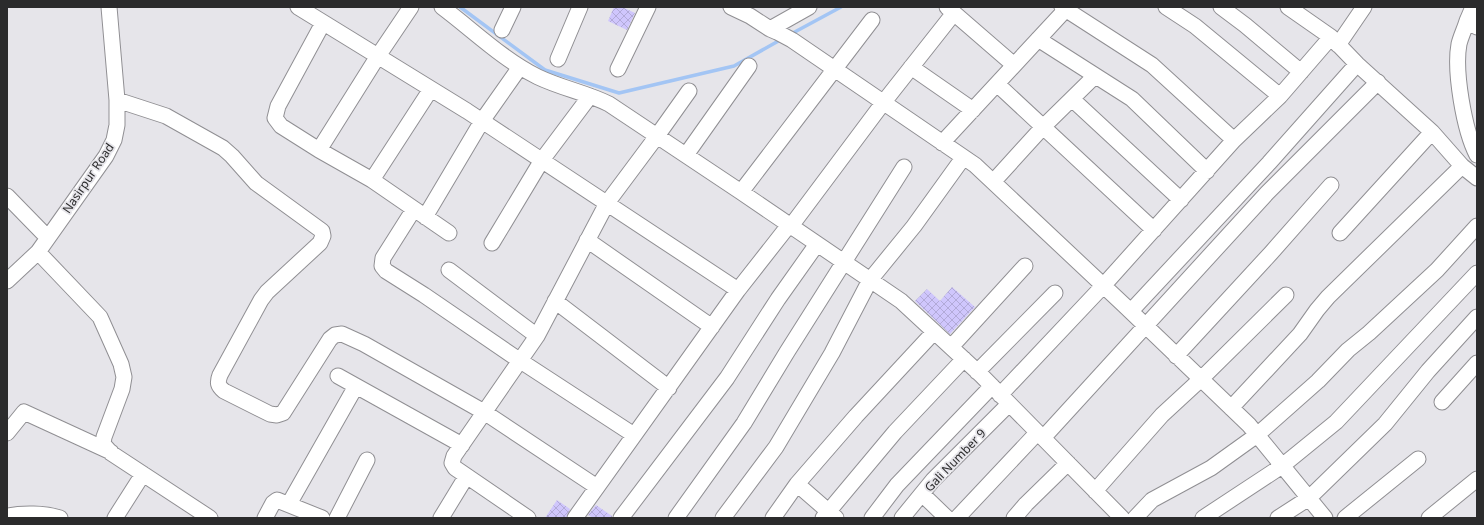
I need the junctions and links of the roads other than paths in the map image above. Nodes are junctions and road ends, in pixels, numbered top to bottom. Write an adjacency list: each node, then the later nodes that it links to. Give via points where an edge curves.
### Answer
1 (109, 7): 42 (street, Nasirpur Road)
2 (298, 7): 19 (street)
3 (411, 7): 24 (street)
4 (442, 7): 29 (street, via 489,46)
5 (512, 7): 20 (street)
6 (580, 7): 25 (street)
7 (648, 7): 31 (street)
8 (809, 7): 21 (street)
9 (1166, 7): 40 (street, via 1195,26)
10 (1221, 7): 33 (street)
11 (1288, 7): 23 (street)
12 (734, 8): 16 (street)
13 (1065, 8): 22 (street); 49 (street, via 1152,65)
14 (1360, 8): 23 (street)
15 (950, 10): 27 (street); 30 (street)
16 (753, 12): 21 (street)
17 (1472, 18): 53 (street, via 1459,44 1459,82 1466,127)
18 (872, 20): 32 (street)
19 (323, 23): 24 (street); 51 (street, via 278,106 275,118 281,126)
20 (502, 30)
21 (774, 30): 32 (street)
22 (1038, 39): 27 (street); 34 (street)
23 (1334, 41): 26 (street); 33 (street)
24 (378, 56): 37 (street); 51 (street)
25 (558, 59)
26 (1358, 64): 35 (street); 89 (street)
27 (1014, 65): 36 (street)
28 (749, 66): 52 (street)
29 (520, 67): 39 (street, via 539,78); 45 (street)
30 (911, 67): 43 (street); 44 (street)
31 (618, 69)
32 (833, 69): 43 (street); 63 (street)
33 (1301, 72): 40 (street)
34 (1095, 76): 41 (street); 58 (street, via 1132,99)
35 (1378, 82): 47 (street); 91 (street, via 1267,193)
36 (997, 84): 44 (street); 46 (street)
37 (431, 89): 45 (street); 60 (street)
38 (689, 91): 48 (street)
39 (590, 96): 48 (street, via 610,104); 55 (street)
40 (1280, 96): 49 (street)
41 (1072, 99): 46 (street); 65 (street)
42 (117, 100): 73 (street, Nasirpur Road, via 114,140 106,156); 108 (street, via 166,116 222,148 256,183 322,231 320,243 261,300 220,375 219,386 224,391 270,414 283,413 330,339 335,334 342,334)
43 (883, 103): 50 (street); 68 (street)
44 (973, 110): 50 (street)
45 (482, 121): 55 (street); 67 (street)
46 (1043, 127): 61 (street); 70 (street)
47 (1432, 132): 56 (street); 72 (street)
48 (657, 136): 52 (street); 66 (street)
49 (1234, 140): 58 (street)
50 (942, 143): 54 (street)
51 (319, 150): 60 (street)
52 (686, 155): 63 (street)
53 (1477, 155)
54 (963, 158): 61 (street, via 975,165); 82 (street, via 914,226)
55 (542, 160): 66 (street); 75 (street)
56 (1462, 166): 59 (street); 107 (street, via 1328,297 1300,334)
57 (904, 167): 78 (street)
58 (1207, 171): 65 (street)
59 (1477, 178)
60 (372, 180): 67 (street)
61 (993, 182): 84 (street)
62 (1331, 185): 96 (street)
63 (741, 192): 68 (street)
64 (7, 196): 73 (street)
65 (1181, 200): 70 (street)
66 (607, 203): 74 (street); 85 (street)
67 (419, 213): 71 (street); 98 (street, via 383,258 382,266)
68 (791, 226): 76 (street); 85 (street, via 788,225)
69 (1477, 226): 111 (street, via 1437,270)
70 (1154, 230): 84 (street)
71 (449, 233)
72 (1340, 233)
73 (48, 238): 77 (street, Nasirpur Road)
74 (587, 240): 88 (street); 92 (street)
75 (492, 243)
76 (817, 244): 78 (street); 139 (street, via 727,378)
77 (38, 252): 83 (street, Nasirpur Road); 114 (street, via 100,317 121,364 124,377 122,389 103,444)
78 (843, 262): 82 (street); 140 (street, via 744,423)
79 (1025, 266): 95 (street)
80 (449, 270): 94 (street)
81 (1477, 273): 118 (street, via 1336,422)
82 (870, 280): 93 (street, via 901,301); 141 (street, via 832,353 776,447)
83 (7, 281)
84 (1103, 286): 89 (street); 105 (street)
85 (738, 290): 92 (street)
86 (1055, 293): 100 (street)
87 (1286, 295): 102 (street)
88 (555, 301): 94 (street); 104 (street)
89 (1131, 311): 91 (street)
90 (1477, 317): 126 (street, via 1385,424)
91 (1146, 326): 96 (street); 110 (street)
92 (712, 327): 104 (street)
93 (934, 332): 95 (street); 122 (street)
94 (537, 336): 98 (street)
95 (951, 348): 97 (street)
96 (1176, 356): 102 (street)
97 (964, 359): 100 (street); 129 (street, via 895,432)
98 (519, 360): 108 (street); 112 (street)
99 (1477, 363): 106 (street)
100 (977, 372): 105 (street)
101 (338, 376): 103 (street)
102 (1201, 379): 107 (street); 124 (street, via 1162,414)
103 (356, 386): 113 (street); 127 (street)
104 (669, 388): 112 (street)
105 (1000, 395): 110 (street); 125 (street, Gali Number 9); 143 (street, via 897,485)
106 (1442, 402)
107 (1231, 408): 111 (street)
108 (484, 412): 113 (street); 123 (street)
109 (7, 434): 114 (street, via 24,412)
110 (1040, 435): 117 (street); 146 (street)
111 (1257, 435): 118 (street); 149 (street, via 1211,468 1152,500)
112 (634, 436): 123 (street)
113 (462, 445): 120 (street, via 452,463)
114 (111, 452): 119 (street)
115 (1418, 459): 153 (street)
116 (367, 460): 135 (street)
117 (1068, 463): 124 (street); 147 (street)
118 (1282, 466): 126 (street); 150 (street)
119 (143, 474): 131 (street); 132 (street)
120 (466, 477): 136 (street); 137 (street)
121 (1477, 479): 154 (street)
122 (797, 484): 129 (street); 142 (street)
123 (597, 487): 138 (street)
124 (1095, 491): 148 (street)
125 (922, 494): 144 (street, Gali Number 9); 145 (street)
126 (1309, 498): 151 (street); 152 (street)
127 (289, 504): 133 (street, via 277,500); 134 (street)
128 (7, 516): 130 (street, via 32,514)
129 (829, 516)
130 (60, 518)
131 (116, 518)
132 (210, 518)
133 (265, 518)
134 (322, 518)
135 (337, 518)
136 (441, 518)
137 (528, 518)
138 (575, 518)
139 (621, 518)
140 (676, 518)
141 (723, 518)
142 (773, 518)
143 (872, 518)
144 (902, 518)
145 (947, 518)
146 (957, 518)
147 (1014, 518)
148 (1122, 518)
149 (1135, 518)
150 (1203, 518)
151 (1278, 518)
152 (1325, 518)
153 (1346, 518)
154 (1429, 518)

